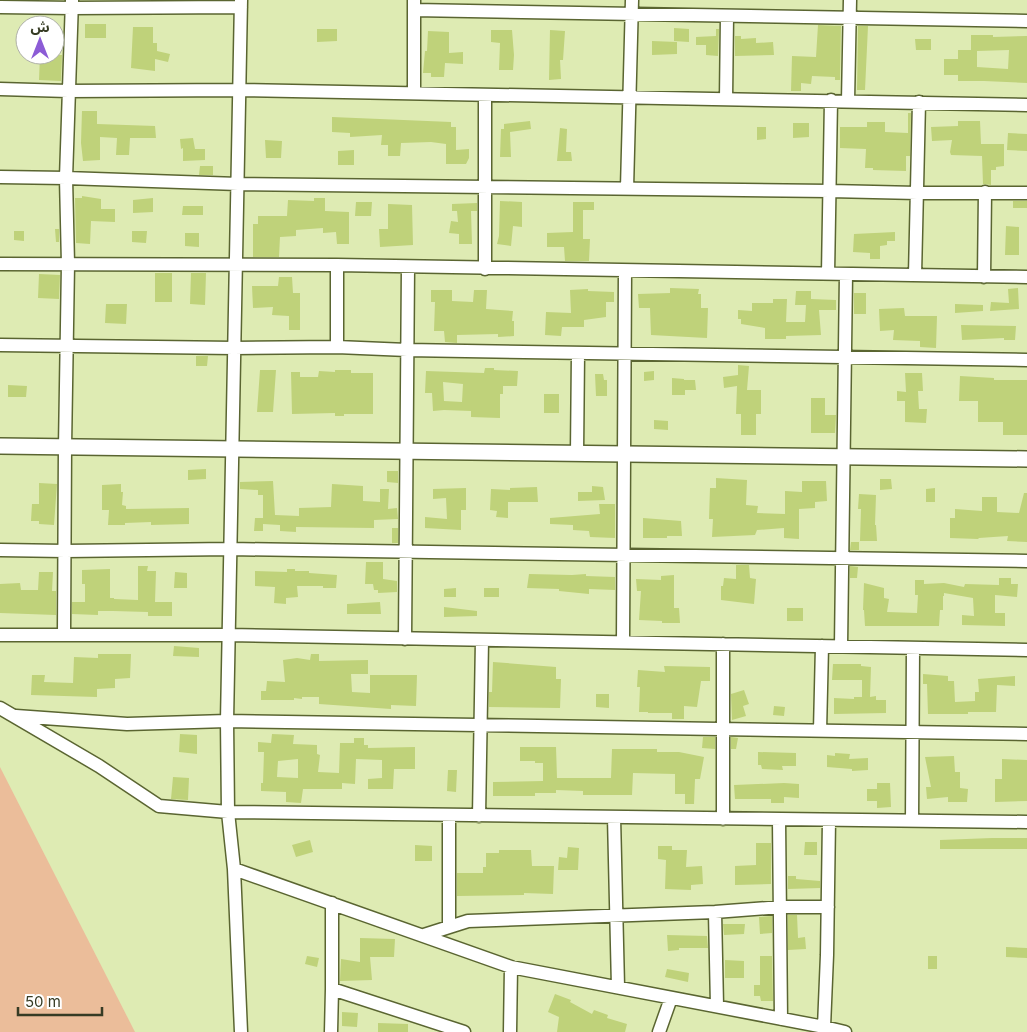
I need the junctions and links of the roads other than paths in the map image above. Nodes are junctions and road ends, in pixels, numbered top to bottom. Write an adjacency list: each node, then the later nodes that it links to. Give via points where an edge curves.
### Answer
1 (632, 0): 7 (street)
2 (850, 0): 9 (street)
3 (72, 4): 4 (street); 6 (street); 13 (street)
4 (241, 4): 12 (street)
5 (414, 5): 7 (street); 14 (street)
6 (0, 7)
7 (632, 14): 8 (street); 16 (street)
8 (726, 16): 9 (street); 17 (street)
9 (850, 18): 10 (street); 19 (street)
10 (1027, 21)
11 (0, 89): 13 (street)
12 (239, 90): 13 (street); 14 (street); 24 (street)
13 (68, 91): 23 (street)
14 (414, 93): 15 (street)
15 (485, 95): 16 (street); 25 (street)
16 (629, 97): 17 (street); 26 (street)
17 (726, 99): 18 (street)
18 (831, 100): 19 (street); 27 (street)
19 (848, 101): 20 (street)
20 (919, 102): 21 (street); 29 (street)
21 (1027, 105)
22 (0, 177): 23 (street)
23 (66, 178): 24 (street); 32 (street)
24 (238, 184): 25 (street); 33 (street)
25 (486, 187): 26 (street); 36 (street)
26 (627, 188): 27 (street)
27 (830, 190): 29 (street); 38 (street)
28 (985, 192): 29 (street); 30 (street); 41 (street)
29 (917, 193): 40 (street)
30 (1027, 193)
31 (0, 264): 32 (street)
32 (68, 264): 33 (street); 44 (street)
33 (236, 265): 34 (street); 46 (street)
34 (337, 265): 35 (street); 45 (street)
35 (408, 267): 36 (street); 47 (street)
36 (485, 269): 37 (street)
37 (625, 271): 38 (street); 49 (street)
38 (828, 274): 39 (street)
39 (846, 274): 40 (street); 50 (street)
40 (915, 275): 41 (street)
41 (984, 276): 42 (street)
42 (1027, 277)
43 (0, 344): 44 (street)
44 (67, 345): 46 (street); 53 (street)
45 (337, 347): 46 (street); 47 (street)
46 (234, 348): 54 (street)
47 (407, 350): 48 (street); 55 (street)
48 (578, 353): 49 (street); 56 (street)
49 (624, 354): 50 (street); 57 (street)
50 (845, 358): 51 (street); 58 (street)
51 (1027, 360)
52 (0, 446): 53 (street)
53 (65, 448): 54 (street); 62 (street)
54 (232, 448): 55 (street); 60 (street)
55 (406, 451): 56 (street); 63 (street)
56 (577, 453): 57 (street)
57 (624, 454): 58 (street); 64 (street)
58 (843, 458): 59 (street); 65 (street)
59 (1027, 460)
60 (230, 549): 62 (street); 63 (street); 69 (street)
61 (0, 550): 62 (street)
62 (66, 551): 67 (street)
63 (407, 551): 64 (street); 70 (street)
64 (624, 555): 65 (street); 72 (street)
65 (842, 558): 66 (street); 75 (street)
66 (1027, 561)
67 (64, 634): 68 (street); 69 (street)
68 (0, 635)
69 (228, 635): 70 (street); 80 (street)
70 (405, 639): 71 (street)
71 (482, 640): 72 (street); 81 (street)
72 (623, 642): 73 (street)
73 (723, 644): 74 (street); 82 (street)
74 (822, 646): 75 (street); 83 (street)
75 (841, 646): 76 (street)
76 (913, 648): 77 (street); 84 (street)
77 (1027, 650)
78 (0, 708): 79 (street)
79 (11, 716): 80 (street, via 127,724); 86 (street, via 159,806)
80 (227, 721): 81 (street); 86 (street)
81 (481, 725): 82 (street); 88 (street)
82 (723, 729): 83 (street); 90 (street)
83 (820, 731): 84 (street)
84 (913, 732): 85 (street); 93 (street)
85 (1027, 734)
86 (228, 812): 87 (street); 95 (street)
87 (449, 816): 88 (street); 101 (street)
88 (479, 816): 89 (street)
89 (614, 818): 90 (street); 100 (street)
90 (723, 819): 91 (street)
91 (779, 820): 92 (street); 97 (street)
92 (829, 820): 93 (street); 98 (street)
93 (912, 821): 94 (street)
94 (1027, 822)
95 (234, 869): 96 (street); 110 (street)
96 (332, 903): 102 (street); 105 (street)
97 (781, 907): 98 (street); 99 (street); 108 (street)
98 (828, 907): 109 (street)
99 (715, 912): 100 (street); 107 (street)
100 (617, 916): 101 (street, via 468,921); 104 (street)
101 (449, 926): 102 (street)
102 (424, 935): 103 (street)
103 (511, 967): 104 (street); 113 (street)
104 (618, 987): 106 (street)
105 (332, 989): 111 (street); 112 (street)
106 (671, 998): 107 (street); 114 (street)
107 (717, 1006): 108 (street)
108 (781, 1019): 109 (street)
109 (823, 1030): 115 (street)
110 (241, 1032)
111 (331, 1032)
112 (464, 1032)
113 (510, 1032)
114 (659, 1032)
115 (845, 1032)

